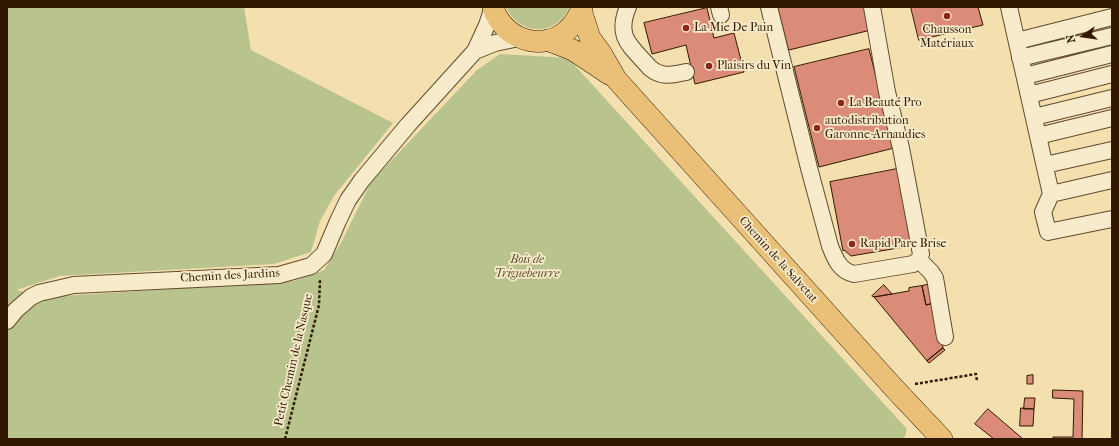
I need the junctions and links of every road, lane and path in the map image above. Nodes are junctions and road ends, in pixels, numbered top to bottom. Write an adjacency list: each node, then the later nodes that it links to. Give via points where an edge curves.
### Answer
1 (493, 7): 9 (main road, via 504,27); 12 (street)
2 (628, 7): 15 (street, via 622,25 625,39 650,68 665,75)
3 (768, 7): 29 (street, via 830,246 842,269 854,274 913,264)
4 (872, 7): 29 (street, via 887,92 903,156 921,254)
5 (1009, 7): 11 (street)
6 (582, 8): 10 (main road, via 571,26 562,34); 18 (main road, Chemin de la Salvetat, via 590,38)
7 (1112, 17): 11 (street)
8 (1112, 36): 14 (street)
9 (519, 38): 10 (main road); 12 (street, via 495,43)
10 (547, 40): 18 (main road, Chemin de la Salvetat, via 573,50)
11 (1017, 41): 14 (street)
12 (475, 51): 30 (street, via 362,180 348,200 324,254)
13 (1112, 54): 17 (street)
14 (1020, 58): 17 (street)
15 (686, 72)
16 (1112, 74): 19 (street)
17 (1025, 76): 19 (street)
18 (616, 80): 34 (main road, Chemin de la Salvetat)
19 (1029, 95): 21 (street)
20 (1112, 98): 21 (street)
21 (1034, 117): 23 (street)
22 (1112, 118): 23 (street)
23 (1038, 136): 25 (street)
24 (1112, 150): 25 (street)
25 (1045, 166): 27 (street)
26 (1112, 180): 27 (street)
27 (1051, 194): 28 (street, via 1043,212 1048,232)
28 (1112, 219)
29 (919, 260): 32 (street, via 935,278)
30 (317, 261): 31 (street, Chemin des Jardins, via 311,266 279,275 87,284 56,289 31,297); 35 (path, Petit Chemin de la Nasque, via 320,277 319,305)
31 (7, 321)
32 (945, 337)
33 (977, 381): 34 (path, via 976,374)
34 (893, 387): 36 (main road, Chemin de la Salvetat)
35 (285, 439)
36 (942, 439)

